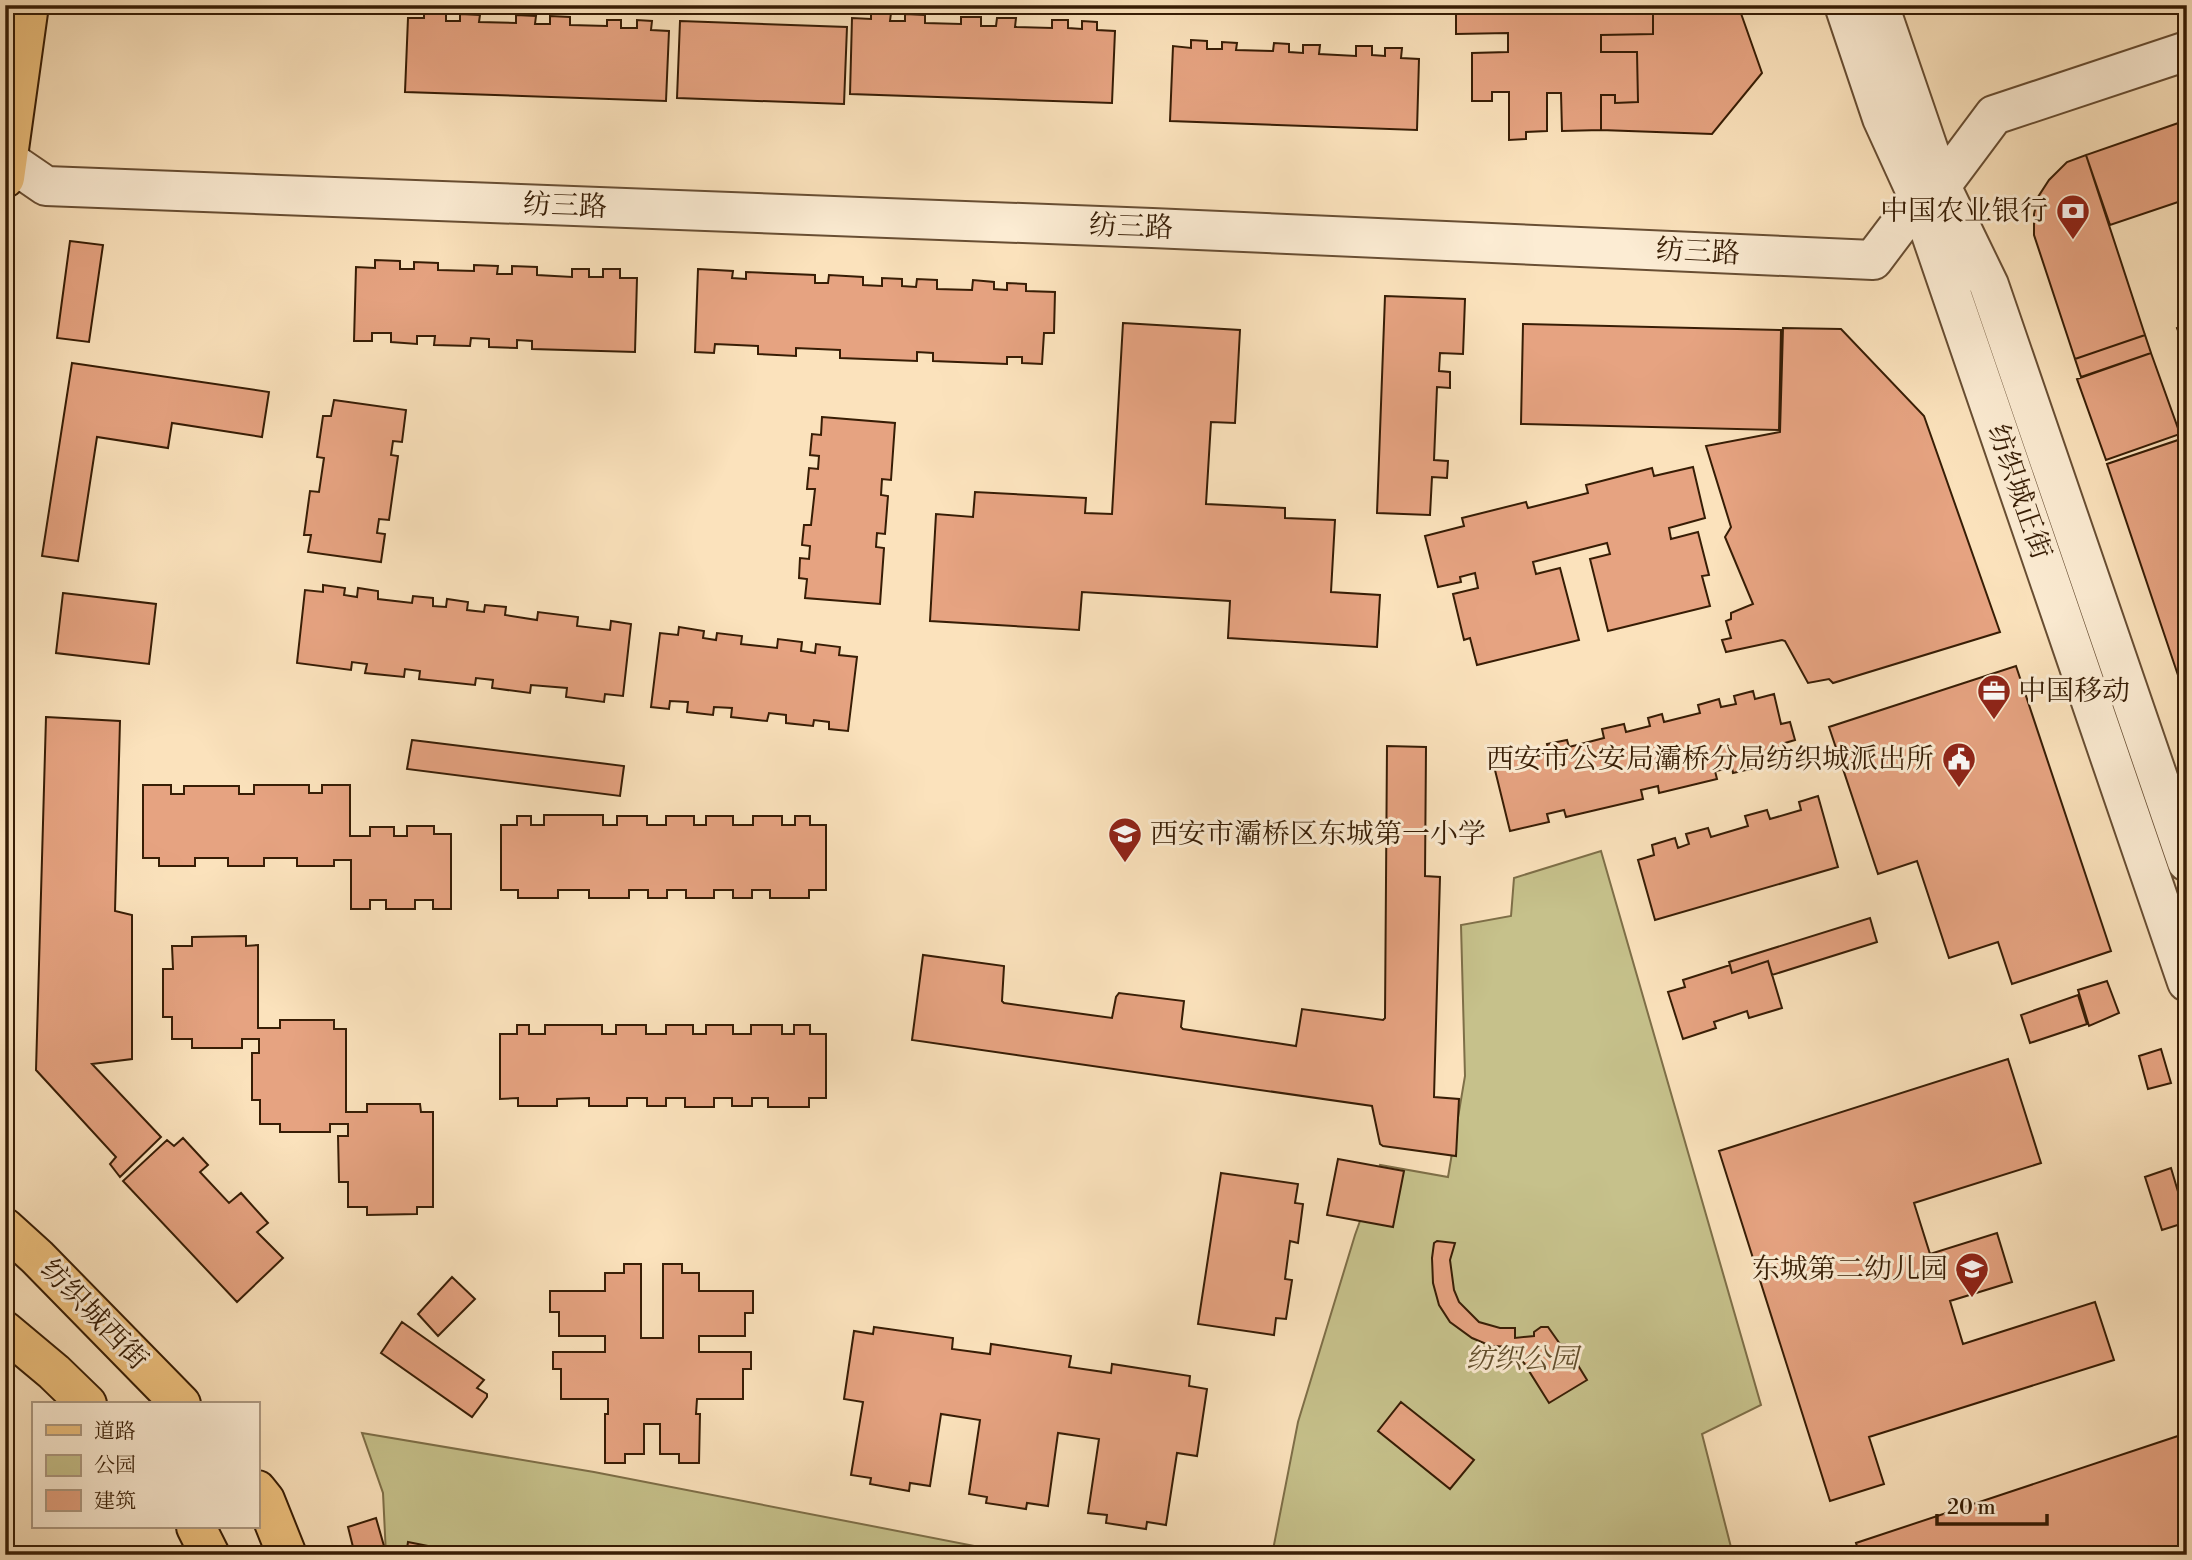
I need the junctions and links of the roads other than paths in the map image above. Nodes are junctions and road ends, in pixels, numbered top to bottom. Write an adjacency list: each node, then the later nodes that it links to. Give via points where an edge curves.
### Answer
1 (29, 5): 5 (main road)
2 (1844, 5): 6 (street, 纺织城正街, via 1882,118)
3 (1879, 5): 6 (street, 纺织城正街)
4 (2187, 51): 6 (street, 纺三路, via 1994,115)
5 (6, 165): 6 (street, 纺三路, via 46,187 1873,260)
6 (1930, 193): 7 (street, 纺织城正街, via 1989,285); 8 (street, 纺织城正街)
7 (2187, 862)
8 (2187, 982)
9 (5, 1228): 12 (main road, 纺织城西街)
10 (5, 1332): 11 (main road)
11 (85, 1402)
12 (179, 1402)
13 (259, 1492): 16 (main road)
14 (196, 1528): 15 (main road)
15 (210, 1555)
16 (287, 1555)

